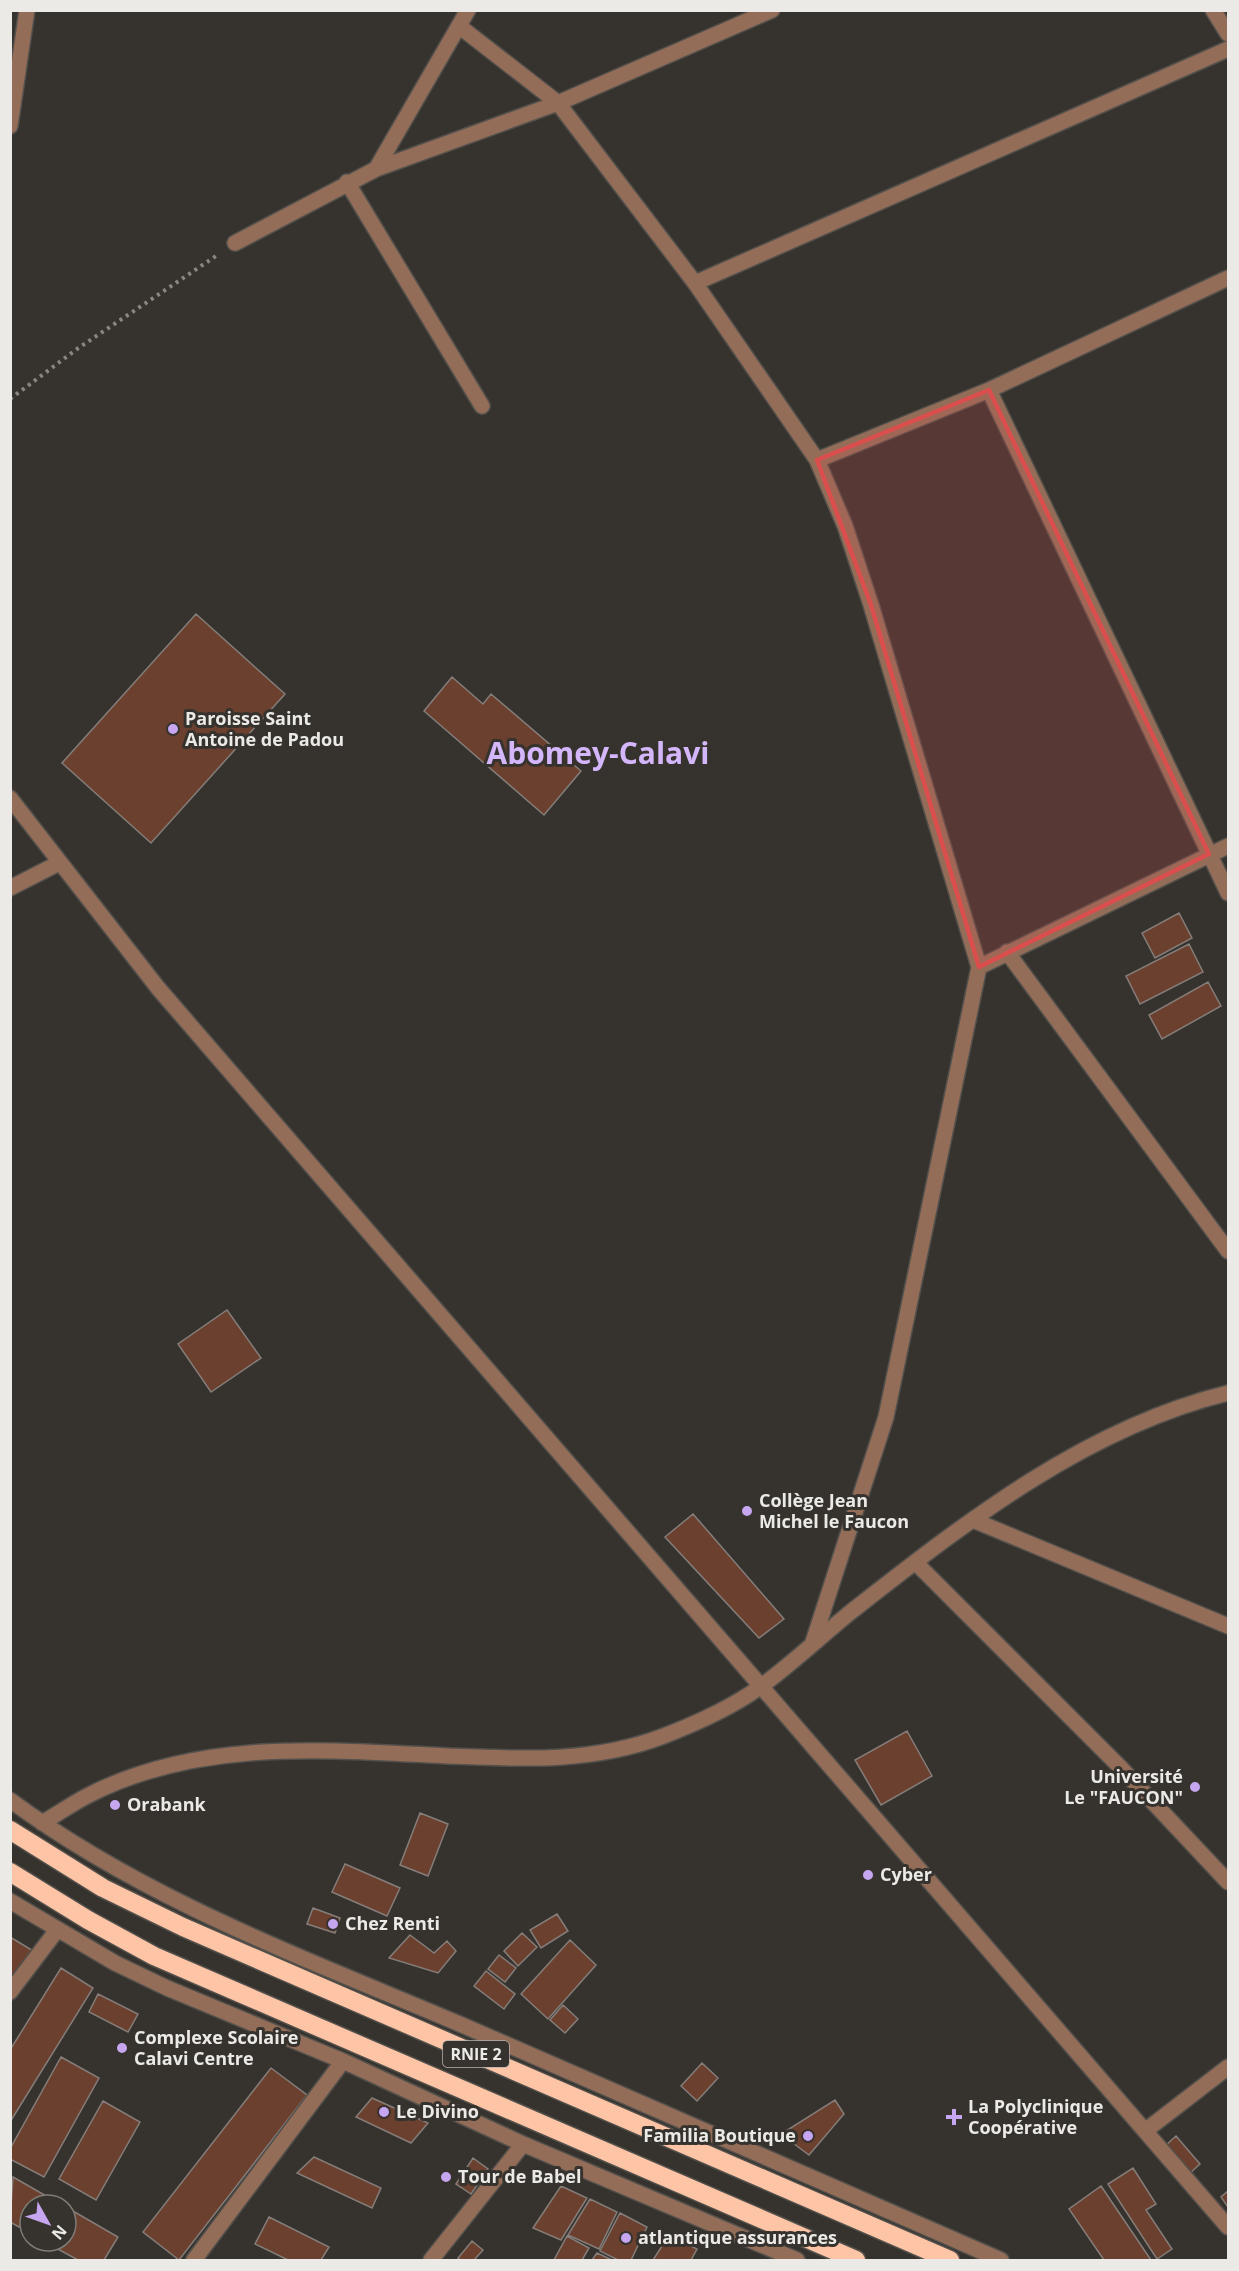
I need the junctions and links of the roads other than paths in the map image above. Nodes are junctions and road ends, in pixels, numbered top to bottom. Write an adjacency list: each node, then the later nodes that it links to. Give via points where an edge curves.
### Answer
1 (27, 10): 9 (street)
2 (468, 10): 5 (street)
3 (772, 10): 8 (street)
4 (1213, 10): 6 (street)
5 (459, 26): 8 (street); 10 (street)
6 (1228, 34)
7 (1228, 49): 14 (street)
8 (558, 103): 10 (street); 14 (street)
9 (10, 126)
10 (376, 169): 11 (street)
11 (347, 182): 12 (street); 16 (street)
12 (235, 243)
13 (1228, 278): 15 (street)
14 (695, 283): 17 (street)
15 (989, 390): 17 (street); 20 (street)
16 (482, 406)
17 (817, 460): 25 (street, via 845,526 871,605)
18 (10, 798): 21 (street)
19 (1228, 846): 20 (street)
20 (1209, 854): 23 (street); 24 (street)
21 (59, 862): 22 (street); 32 (street, via 158,988)
22 (10, 888)
23 (1228, 893)
24 (1007, 952): 25 (street); 26 (street)
25 (979, 967): 31 (street, via 886,1417)
26 (1228, 1251)
27 (1228, 1393): 28 (street, via 1126,1427 1068,1457)
28 (973, 1520): 29 (street); 30 (street)
29 (915, 1562): 31 (street); 37 (street, via 1119,1766)
30 (1228, 1626)
31 (813, 1642): 32 (street)
32 (760, 1687): 34 (street, via 695,1723 615,1751 539,1760 304,1750 214,1756 171,1765 89,1795); 43 (street)
33 (10, 1800): 34 (street)
34 (42, 1823): 51 (street, via 138,1881 215,1919)
35 (10, 1830): 50 (highway, RNIE 2 / RNIE 2, via 103,1888 183,1927)
36 (10, 1872): 49 (highway, RNIE 2 / RNIE 2, via 154,1956)
37 (1228, 1882)
38 (10, 1901): 39 (street)
39 (57, 1930): 40 (street); 41 (street, via 167,1988)
40 (10, 1992)
41 (344, 2061): 44 (street); 46 (street)
42 (1228, 2067): 43 (street)
43 (1145, 2131): 45 (street)
44 (523, 2144): 47 (street); 48 (street)
45 (1228, 2227)
46 (194, 2260)
47 (431, 2260)
48 (797, 2260)
49 (856, 2260)
50 (950, 2260)
51 (1001, 2260)

